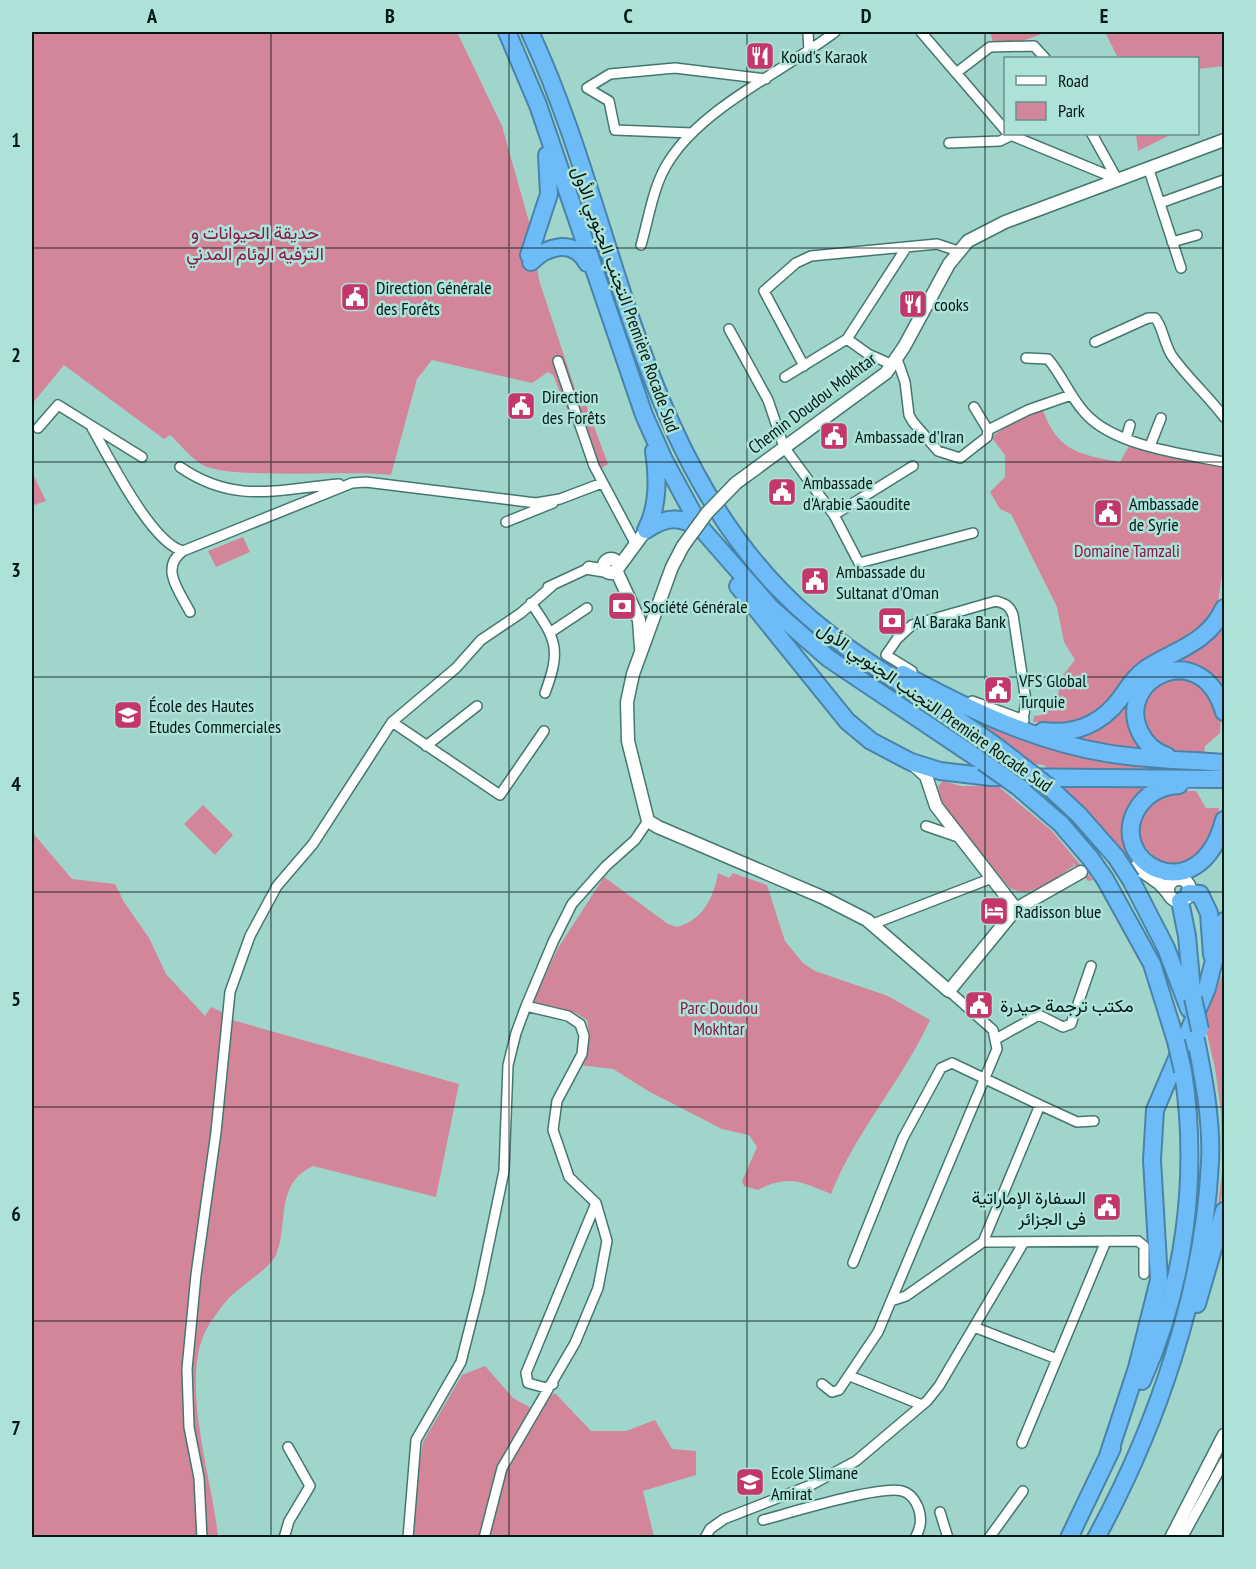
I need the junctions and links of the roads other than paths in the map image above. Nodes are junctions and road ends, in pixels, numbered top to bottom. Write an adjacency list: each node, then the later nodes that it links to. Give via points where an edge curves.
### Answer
1 (507, 32): 9 (highway, التجنب الجنوبي الأول Première Rocade Sud)
2 (530, 32): 67 (highway, التجنب الجنوبي الأول Première Rocade Sud, via 561,107 641,347 689,461 727,528)
3 (808, 32): 6 (street)
4 (836, 32): 6 (street)
5 (921, 32): 8 (street)
6 (809, 52): 10 (street)
7 (1044, 57): 8 (street, via 1034,46 990,47)
8 (956, 73): 11 (street)
9 (528, 79): 28 (highway, التجنب الجنوبي الأول Première Rocade Sud); 28 (highway, via 547,154 550,187 530,259 553,247 579,251)
10 (766, 80): 12 (street); 12 (street, via 675,68 610,74 587,88 609,101 615,130)
11 (1004, 129)
12 (692, 133): 24 (street, via 667,163)
13 (1008, 135): 17 (street, via 1005,140)
14 (1010, 135): 19 (street)
15 (1093, 135): 19 (street)
16 (1224, 140): 18 (street, Chemin Doudou Mokhtar)
17 (949, 143)
18 (1149, 170): 19 (street, Chemin Doudou Mokhtar); 21 (street)
19 (1117, 179): 26 (street, Chemin Doudou Mokhtar, via 999,224)
20 (1224, 180): 21 (street)
21 (1160, 203): 23 (street)
22 (1197, 235): 23 (street)
23 (1172, 242): 27 (street)
24 (641, 245)
25 (906, 248): 26 (street, via 944,244); 30 (street); 35 (street, via 811,256 767,287 765,295)
26 (958, 251): 34 (street, Chemin Doudou Mokhtar)
27 (1181, 268)
28 (600, 290): 39 (highway, التجنب الجنوبي الأول Première Rocade Sud)
29 (729, 329): 48 (street, via 768,400)
30 (847, 339): 34 (street, via 868,354); 35 (street)
31 (1095, 342): 40 (street, via 1155,318 1173,357)
32 (1026, 358): 37 (street, via 1048,359)
33 (558, 361): 54 (street)
34 (895, 362): 45 (street, via 905,382 909,415 938,451 963,457 987,437); 48 (street, Chemin Doudou Mokhtar, via 870,386)
35 (804, 366): 36 (street)
36 (785, 377)
37 (1071, 395): 45 (street); 46 (street, via 1095,422)
38 (974, 407): 45 (street)
39 (645, 415): 58 (highway, التجنب الجنوبي الأول Première Rocade Sud); 59 (highway, via 657,475 654,513)
40 (1224, 417)
41 (1161, 418): 47 (street)
42 (1130, 425): 46 (street)
43 (38, 428): 44 (street, via 58,405)
44 (92, 428): 49 (street); 62 (street, via 148,522 169,545)
45 (988, 430)
46 (1126, 438): 47 (street)
47 (1150, 446): 50 (street)
48 (784, 447): 56 (street); 65 (street, Chemin Doudou Mokhtar, bridge, via 736,483 706,513 683,546)
49 (142, 457)
50 (1224, 462)
51 (913, 465): 56 (street)
52 (180, 467): 53 (street, via 206,483 237,492 271,493)
53 (352, 483): 55 (street, via 536,503); 62 (street)
54 (602, 483): 55 (street); 61 (street)
55 (560, 498): 57 (street)
56 (834, 515): 60 (street, via 859,563)
57 (506, 522)
58 (701, 528): 59 (highway, via 670,518); 82 (highway, via 733,580 826,697 863,736); 89 (highway, التجنب الجنوبي الأول Première Rocade Sud, bridge, via 771,608 815,647 1017,786 1061,824)
59 (646, 530): 61 (street)
60 (973, 533)
61 (632, 547): 63 (street)
62 (183, 551): 70 (street, via 172,560 171,572)
63 (611, 567): 64 (street); 71 (street)
64 (589, 568): 66 (street)
65 (664, 588): 71 (street); 73 (street, Chemin Doudou Mokhtar)
66 (528, 601): 72 (street); 78 (street, via 521,613 480,640 456,668)
67 (791, 601): 76 (highway, via 891,668); 98 (highway, التجنب الجنوبي الأول Première Rocade Sud, bridge, via 850,651 1019,764 1079,815 1131,880)
68 (587, 608): 72 (street)
69 (1224, 608): 79 (highway, via 1218,622 1199,641 1145,669 1115,706 1090,725 1061,732)
70 (190, 612)
71 (639, 620): 73 (street)
72 (551, 632): 74 (street, via 556,663)
73 (641, 652): 85 (street, Chemin Doudou Mokhtar, via 633,674 626,724)
74 (545, 693)
75 (477, 706): 81 (street)
76 (972, 711): 79 (highway); 83 (highway, via 1073,747 1108,754)
77 (1224, 712): 83 (highway, via 1215,688 1205,678 1175,670 1151,680 1136,709 1140,734 1156,751)
78 (392, 722): 81 (street); 127 (street, via 313,844 277,886 250,936 230,992 187,1369 189,1427 199,1478)
79 (1023, 723): 79 (street, via 919,676 886,655 912,625 996,601 1006,604 1013,615 1026,701)
80 (544, 731): 81 (street, via 500,795)
81 (426, 746)
82 (901, 758): 84 (highway, via 940,771 991,777); 88 (street, via 926,776 936,806)
83 (1224, 763)
84 (1224, 780): 91 (highway, via 1156,790 1142,802 1132,822 1133,843 1145,862)
85 (648, 820): 94 (street, via 658,828 822,897); 99 (street, via 635,840 572,904)
86 (1224, 820): 91 (highway, via 1214,849)
87 (926, 826): 88 (street)
88 (961, 838): 90 (street)
89 (1086, 866): 92 (street); 122 (highway, التجنب الجنوبي الأول Première Rocade Sud, bridge, via 1105,879 1152,964 1183,1071 1190,1153 1179,1267 1155,1353)
90 (992, 878): 92 (street); 94 (street)
91 (1179, 888): 96 (highway, via 1202,897 1209,913 1212,956); 98 (highway)
92 (1016, 909): 97 (street)
93 (1224, 921): 96 (highway)
94 (873, 924): 97 (street)
95 (1091, 966): 100 (street, via 1071,1024 1064,1027 1039,1015)
96 (1207, 988): 122 (highway, via 1155,1110 1152,1160 1159,1280 1137,1368)
97 (949, 991): 100 (street, via 993,1030)
98 (1191, 1004): 115 (highway, التجنب الجنوبي الأول Première Rocade Sud, via 1207,1106 1210,1161 1200,1255)
99 (526, 1006): 104 (street, via 568,1016 580,1024 584,1036 582,1054 557,1101 553,1130 569,1177); 129 (street, via 508,1065 504,1171 479,1291 461,1362 416,1440)
100 (996, 1039): 101 (street, via 997,1049)
101 (984, 1078): 102 (street); 109 (street, via 952,1063 941,1068 903,1138); 111 (street)
102 (1040, 1105): 103 (street, via 1077,1122); 107 (street)
103 (1094, 1121)
104 (596, 1203): 116 (street, via 607,1241 605,1260 587,1316); 116 (street, via 526,1373 528,1383 546,1388)
105 (1224, 1211): 115 (highway, via 1202,1290)
106 (1106, 1241): 108 (street); 110 (street, via 1142,1242); 113 (street)
107 (983, 1242): 108 (street); 111 (street, via 906,1296)
108 (1024, 1242): 112 (street)
109 (853, 1263)
110 (1144, 1274)
111 (891, 1301): 114 (street, via 878,1332)
112 (974, 1327): 113 (street); 118 (street, via 939,1386)
113 (1057, 1359): 120 (street)
114 (850, 1376): 117 (street, via 834,1392); 118 (street)
115 (1165, 1382): 136 (highway, التجنب الجنوبي الأول Première Rocade Sud)
116 (553, 1384): 130 (street, via 502,1468)
117 (822, 1384)
118 (922, 1405): 131 (street, via 856,1461 811,1485 724,1519)
119 (1224, 1436): 137 (street)
120 (1023, 1443)
121 (288, 1447): 128 (street, via 310,1486 289,1521)
122 (1108, 1456): 135 (highway, التجنب الجنوبي الأول Première Rocade Sud)
123 (1224, 1462): 138 (street)
124 (1023, 1491): 134 (street)
125 (940, 1512): 133 (street)
126 (763, 1520): 132 (street, via 876,1492 899,1490 911,1496 920,1511)
127 (202, 1538)
128 (284, 1538)
129 (408, 1538)
130 (484, 1538)
131 (705, 1538)
132 (915, 1538)
133 (948, 1538)
134 (989, 1538)
135 (1069, 1538)
136 (1096, 1538)
137 (1171, 1538)
138 (1182, 1538)

